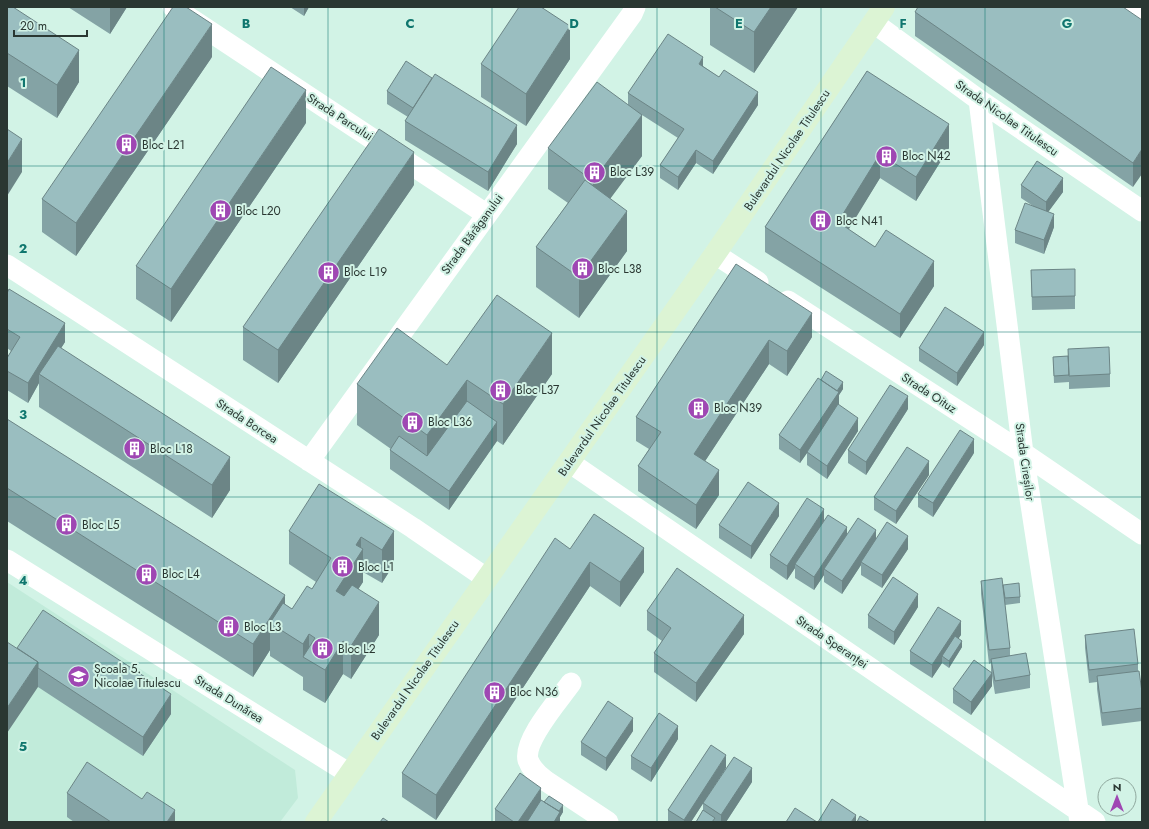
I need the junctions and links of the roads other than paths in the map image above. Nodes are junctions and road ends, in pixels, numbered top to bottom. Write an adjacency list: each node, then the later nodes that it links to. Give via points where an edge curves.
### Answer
1 (173, 7): 8 (street, Strada Parcului)
2 (635, 7): 8 (street, Strada Bărăganului)
3 (1127, 7): 5 (street)
4 (879, 15): 6 (street, Strada Nicolae Titulescu); 9 (main road, Bulevardul Nicolae Titulescu)
5 (1142, 17)
6 (979, 100): 7 (street, Strada Nicolae Titulescu); 11 (street, Strada Cireșilor)
7 (1142, 211)
8 (486, 214): 12 (street, Strada Bărăganului)
9 (715, 254): 11 (street, Strada Oituz); 13 (main road, Bulevardul Nicolae Titulescu)
10 (7, 265): 12 (street, Strada Borcea)
11 (1023, 453): 14 (street, Strada Oituz); 19 (street, Strada Cireșilor)
12 (309, 461): 16 (street, Strada Borcea)
13 (569, 462): 16 (main road, Bulevardul Nicolae Titulescu); 19 (street, Strada Speranței)
14 (1142, 534)
15 (7, 560): 18 (street, Strada Dunărea)
16 (486, 578): 18 (main road, Bulevardul Nicolae Titulescu)
17 (571, 683): 21 (street, via 534,735 528,749 528,760 546,781)
18 (350, 774): 20 (main road, Bulevardul Nicolae Titulescu)
19 (1079, 816): 22 (street, Strada Speranței)
20 (316, 822)
21 (608, 822)
22 (1096, 822)

